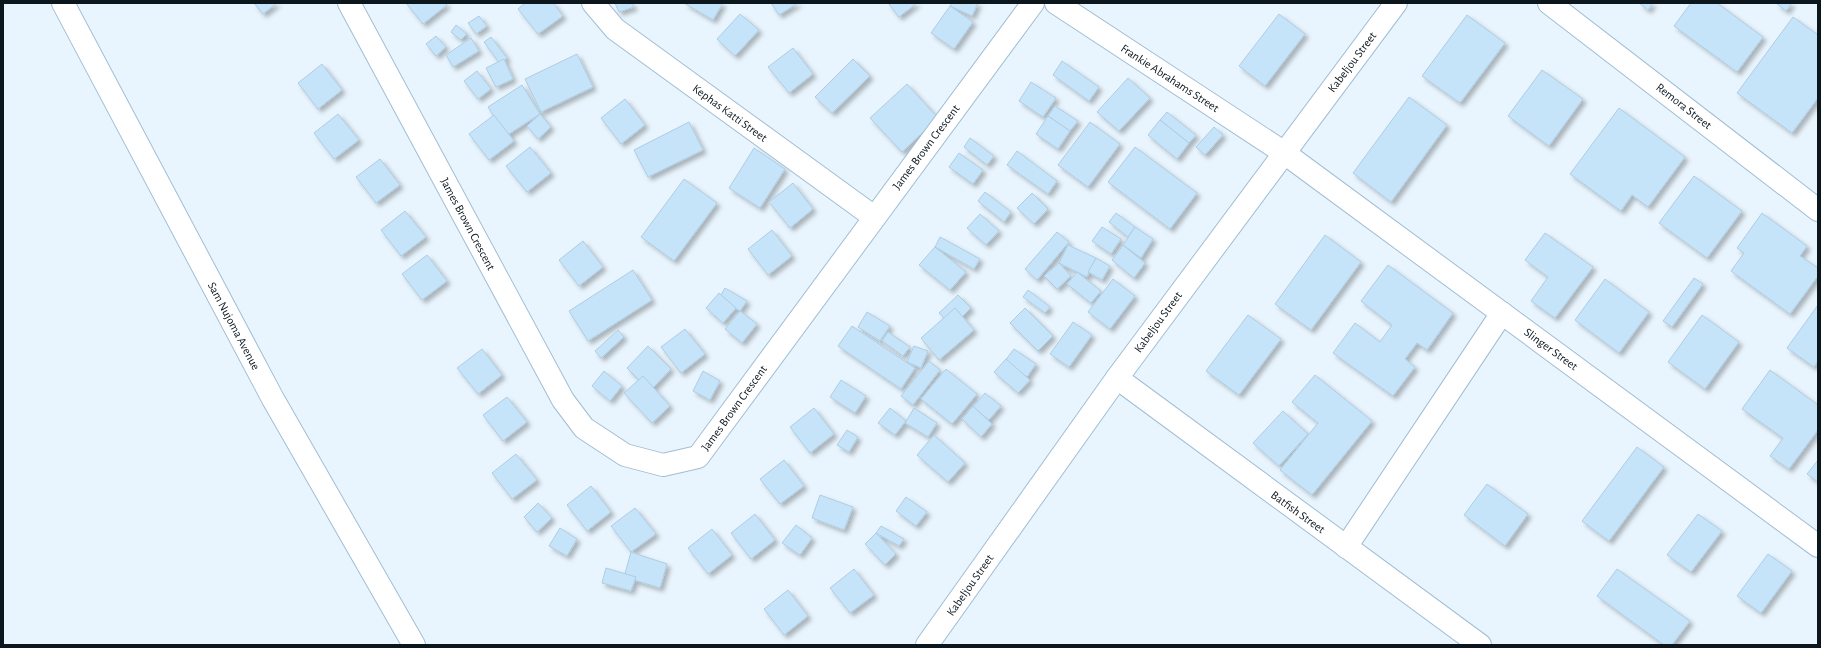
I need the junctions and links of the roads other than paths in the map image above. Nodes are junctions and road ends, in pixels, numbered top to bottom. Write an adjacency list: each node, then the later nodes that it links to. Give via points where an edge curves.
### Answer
1 (62, 3): 15 (street, Sam Nujoma Avenue, via 273,399)
2 (349, 3): 10 (street, James Brown Crescent, via 562,400 584,428 625,455 663,465 698,457)
3 (593, 3): 10 (street, Kephas Katti Street, via 614,29)
4 (1033, 3): 10 (street, James Brown Crescent)
5 (1056, 3): 8 (street, Frankie Abrahams Street)
6 (1396, 3): 8 (street, Kabeljou Street)
7 (1549, 3): 9 (street, Remora Street)
8 (1283, 152): 11 (street, Slinger Street); 12 (street, Kabeljou Street)
9 (1818, 210)
10 (874, 217)
11 (1502, 313): 13 (street, Slinger Street); 14 (street)
12 (1116, 378): 14 (street, Batfish Street); 16 (street, Kabeljou Street)
13 (1818, 546)
14 (1346, 547): 17 (street, Batfish Street)
15 (414, 645)
16 (927, 645)
17 (1480, 645)

